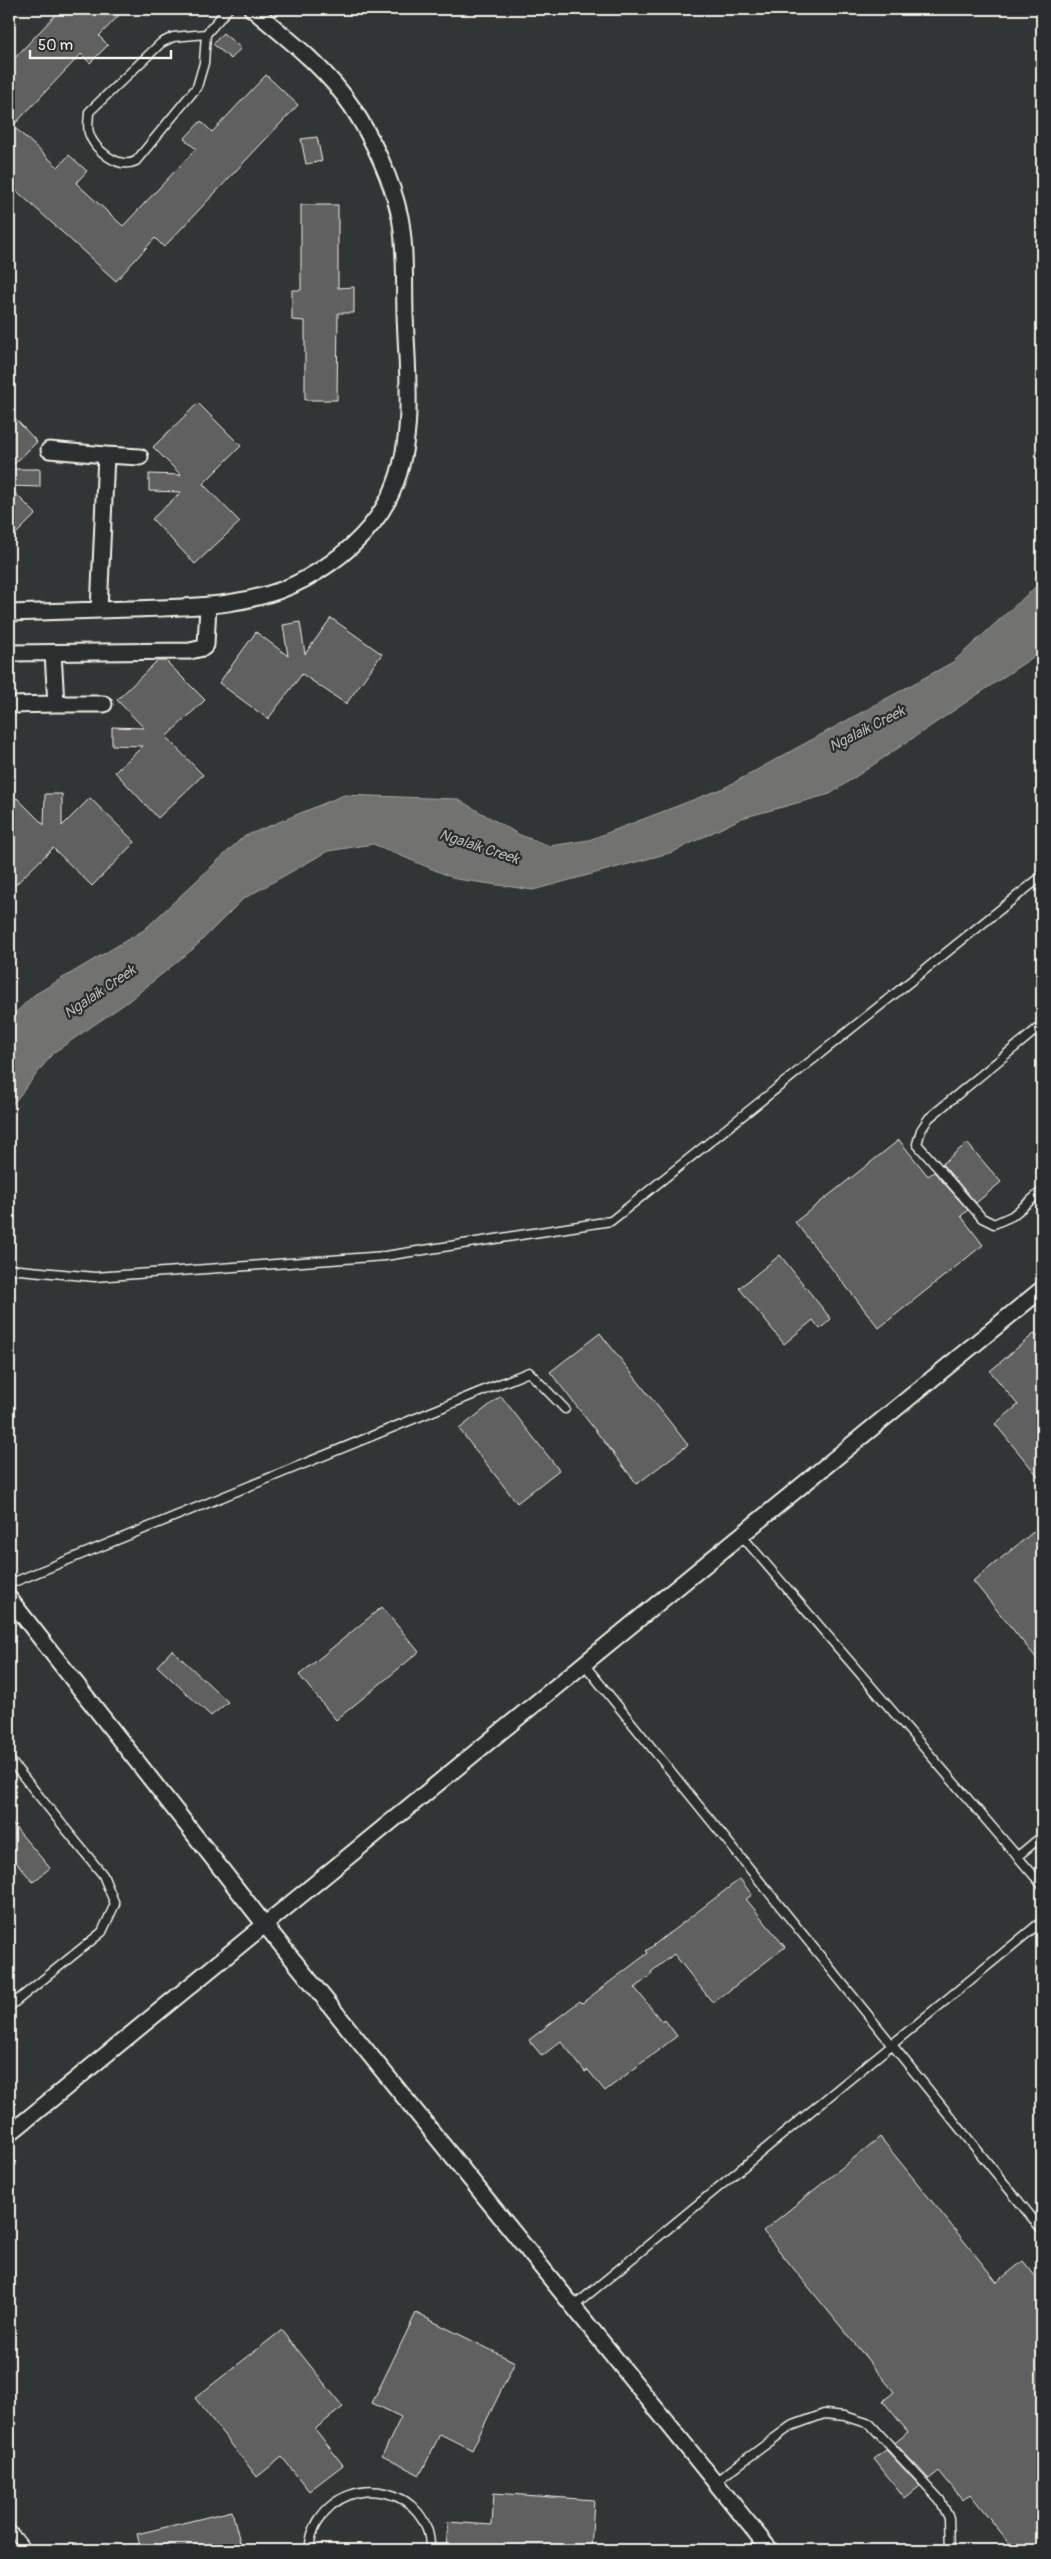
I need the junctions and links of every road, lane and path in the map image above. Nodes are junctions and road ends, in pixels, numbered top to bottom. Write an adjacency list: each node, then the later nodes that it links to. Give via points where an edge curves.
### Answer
1 (228, 9): 3 (lane)
2 (252, 9): 7 (street, via 307,55 352,106 390,183 400,218 404,262 408,414 400,464 391,490 367,532 332,562 274,593)
3 (206, 34): 3 (lane, via 173,37 161,43 89,112 89,132 98,150 121,163 130,164 136,160 197,87 204,63)
4 (49, 450): 5 (street)
5 (106, 455): 6 (street); 8 (street)
6 (140, 457)
7 (208, 605): 8 (street); 10 (street, via 206,645 203,648 190,651)
8 (99, 610): 9 (street)
9 (9, 613)
10 (54, 653): 11 (street); 13 (street)
11 (9, 654)
12 (9, 704): 13 (street)
13 (56, 704): 14 (street)
14 (104, 704)
15 (1042, 876): 18 (lane, via 611,1221 385,1256 95,1277)
16 (1042, 1035): 17 (lane, via 1037,1029 929,1118 917,1144 982,1218 994,1224 1012,1216)
17 (1042, 1191)
18 (9, 1269)
19 (1042, 1288): 21 (street)
20 (565, 1409): 22 (lane, via 529,1372)
21 (741, 1535): 24 (street); 27 (lane)
22 (9, 1584)
23 (9, 1598): 30 (street)
24 (584, 1664): 30 (street); 32 (lane)
25 (9, 1759): 31 (lane, via 104,1875 115,1904 102,1932)
26 (1042, 1836): 27 (lane)
27 (1018, 1856): 28 (lane)
28 (1042, 1885)
29 (1042, 1920): 32 (lane)
30 (265, 1925): 33 (street); 35 (street)
31 (9, 2006)
32 (893, 2044): 34 (lane); 35 (lane)
33 (9, 2134)
34 (1042, 2230)
35 (573, 2307): 36 (street)
36 (715, 2482): 41 (street); 42 (lane, via 791,2426 824,2414 845,2416 870,2424 940,2500 949,2518)
37 (9, 2527): 38 (lane)
38 (27, 2550)
39 (310, 2550): 40 (lane, via 314,2526 325,2510 340,2498 359,2491 378,2490 397,2496 413,2508 425,2524)
40 (430, 2550)
41 (770, 2550)
42 (950, 2550)

